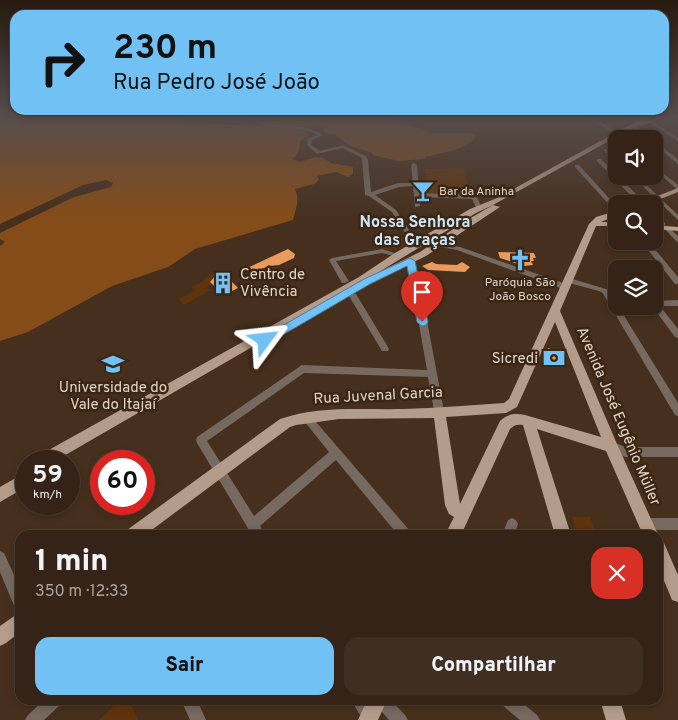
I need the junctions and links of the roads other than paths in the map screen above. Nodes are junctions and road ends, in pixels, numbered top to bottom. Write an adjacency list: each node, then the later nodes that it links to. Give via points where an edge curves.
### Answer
1 (352, 151): 12 (street, via 366,160)
2 (590, 151): 21 (main road)
3 (664, 151): 5 (street)
4 (599, 160): 14 (street)
5 (678, 162)
6 (414, 165): 9 (street)
7 (577, 166): 18 (street)
8 (663, 175): 11 (street)
9 (415, 184): 12 (street, via 398,185); 13 (street)
10 (643, 185): 15 (street)
11 (678, 189): 16 (main road)
12 (368, 195): 31 (street, via 394,211)
13 (416, 195): 17 (street); 20 (street)
14 (633, 195)
15 (654, 195)
16 (663, 195)
17 (474, 197): 21 (street)
18 (608, 202)
19 (663, 204): 23 (street)
20 (417, 206)
21 (480, 212): 29 (main road); 31 (main road)
22 (608, 216): 24 (main road)
23 (678, 218)
24 (593, 224): 25 (main road); 40 (main road)
25 (608, 224)
26 (663, 226): 28 (main road)
27 (663, 228): 30 (street)
28 (678, 228)
29 (446, 238): 32 (main road); 33 (street)
30 (678, 240)
31 (416, 244): 35 (main road)
32 (437, 245): 33 (street); 36 (main road)
33 (458, 248): 37 (street)
34 (651, 250): 39 (street)
35 (398, 255): 36 (main road, via 400,260); 38 (street, via 382,251 332,260); 59 (main road, via 362,279)
36 (410, 261): 53 (street); 60 (main road, via 360,285)
37 (548, 281): 40 (street, via 559,290)
38 (344, 282)
39 (678, 282)
40 (566, 288): 41 (street); 46 (main road)
41 (604, 290): 42 (street); 55 (street)
42 (608, 291)
43 (353, 296): 52 (street)
44 (678, 303): 45 (street)
45 (663, 304)
46 (555, 310): 48 (main road, Avenida José Eugênio Müller); 49 (main road)
47 (663, 315): 50 (street)
48 (561, 327): 49 (main road); 51 (main road, Avenida José Eugênio Müller)
49 (546, 330): 51 (main road); 54 (main road, Rua Juvenal Garcia, via 513,403 497,410)
50 (678, 335)
51 (567, 340): 58 (main road, Avenida José Eugênio Müller)
52 (385, 350)
53 (432, 374): 54 (street); 63 (street, via 302,369 202,440)
54 (438, 411): 56 (main road, Rua Juvenal Garcia); 70 (main road, via 452,505)
55 (678, 412)
56 (308, 418): 62 (street); 63 (main road, Rua Juvenal Garcia, via 285,423)
57 (528, 421): 58 (main road); 70 (main road, via 509,420 505,425); 77 (main road)
58 (611, 446): 61 (street, via 625,452); 72 (main road, Avenida José Eugênio Müller)
59 (62, 450)
60 (76, 450)
61 (678, 452)
62 (336, 453): 74 (street); 75 (street)
63 (220, 470): 73 (main road, Rua Juvenal Garcia); 74 (street)
64 (15, 481): 66 (main road)
65 (15, 484): 68 (main road)
66 (0, 486)
67 (15, 489): 69 (street)
68 (0, 495)
69 (0, 500)
70 (463, 514): 76 (main road)
71 (678, 524): 72 (street)
72 (648, 529)
73 (139, 530)
74 (256, 530)
75 (402, 530)
76 (455, 530)
77 (561, 530)
78 (0, 557): 80 (street)
79 (663, 560): 81 (main road)
80 (15, 592)
81 (678, 594)
82 (15, 625): 83 (main road)
83 (0, 637)
84 (50, 705): 89 (street)
85 (191, 705): 90 (street)
86 (513, 705): 92 (street)
87 (612, 705): 93 (main road)
88 (371, 707): 91 (street)
89 (33, 720)
90 (198, 720)
91 (400, 720)
92 (532, 720)
93 (616, 720)

